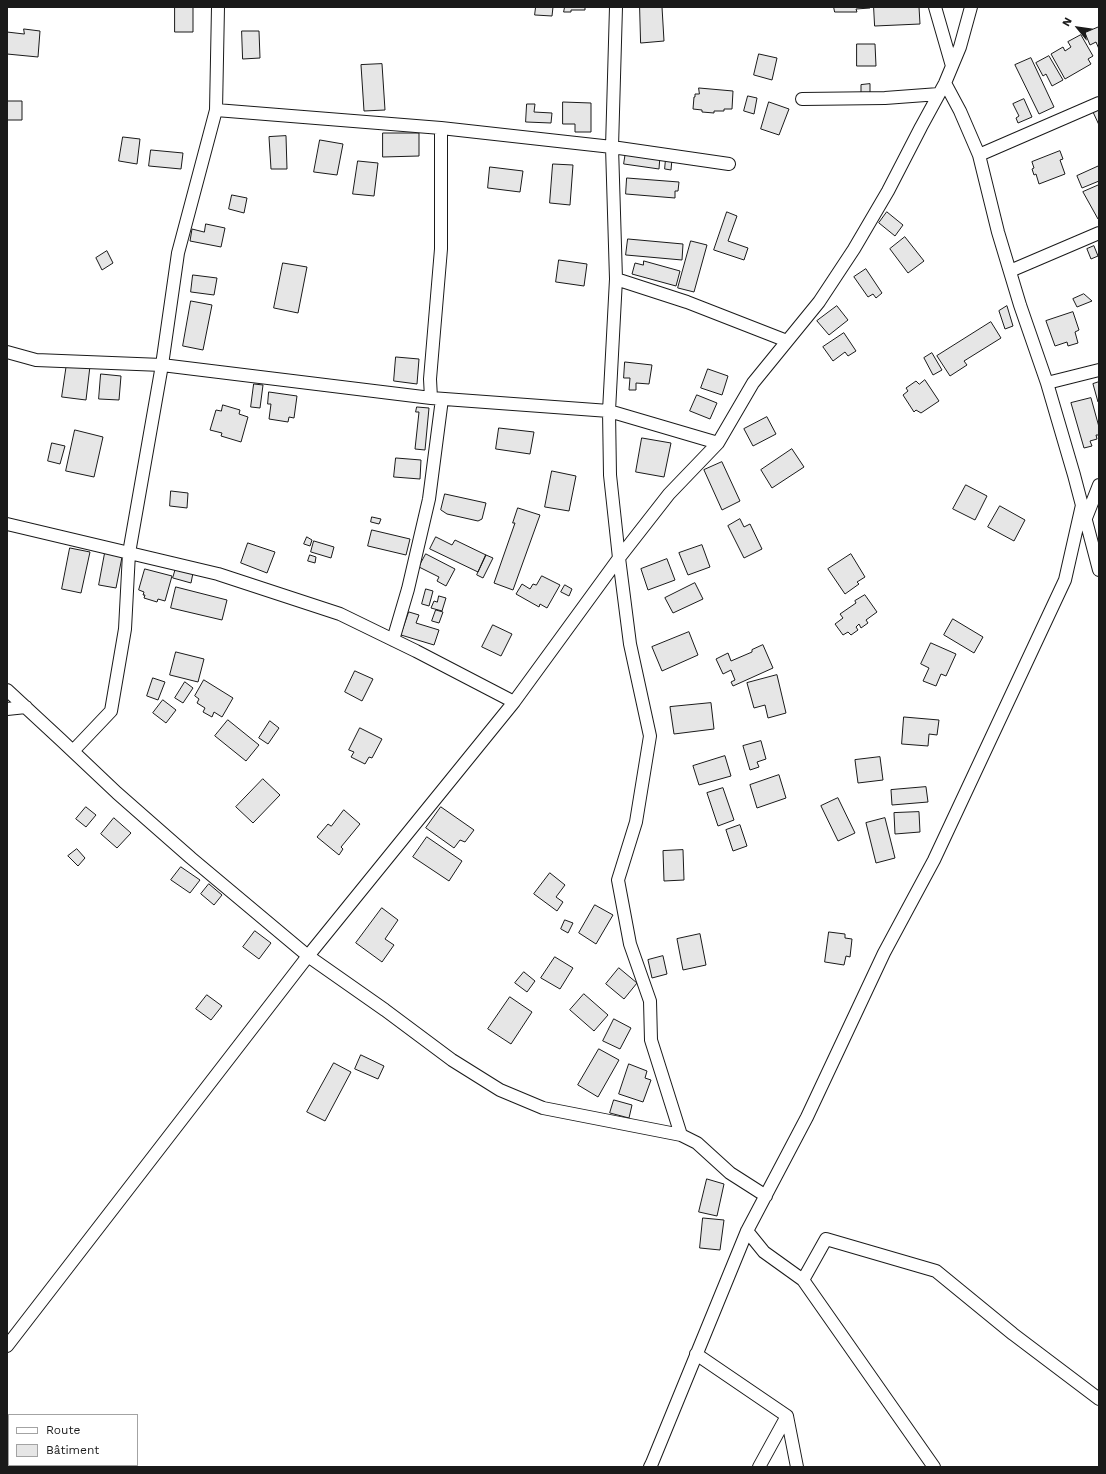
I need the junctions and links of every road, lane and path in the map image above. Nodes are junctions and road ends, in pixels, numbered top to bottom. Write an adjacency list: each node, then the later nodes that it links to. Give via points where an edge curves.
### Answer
1 (218, 7): 9 (street)
2 (616, 7): 11 (street)
3 (935, 7): 5 (street)
4 (971, 7): 5 (street)
5 (952, 66): 6 (street)
6 (942, 89): 7 (street, via 885,98); 12 (street, via 960,111); 17 (street, via 854,249 819,302)
7 (802, 99)
8 (1099, 103): 12 (street)
9 (216, 110): 10 (street); 19 (street, via 178,253)
10 (441, 128): 11 (street); 22 (street, via 441,249 430,378)
11 (612, 148): 13 (street); 16 (street)
12 (979, 155): 15 (street)
13 (729, 164)
14 (1099, 233): 15 (street)
15 (1010, 271): 21 (street)
16 (616, 279): 17 (street, via 686,302); 23 (street)
17 (787, 341): 24 (street, via 753,383)
18 (7, 352): 19 (street, via 36,360)
19 (162, 365): 22 (street); 30 (street)
20 (1099, 370): 21 (street)
21 (1047, 383): 26 (street)
22 (436, 398): 23 (street); 33 (street, via 429,499)
23 (609, 411): 24 (street); 31 (street, via 610,475)
24 (718, 443): 31 (street, via 669,494)
25 (1099, 485): 28 (street)
26 (1082, 505): 28 (street); 41 (street, via 1065,580 934,860 884,953 807,1117)
27 (1099, 512): 28 (street)
28 (1086, 518): 32 (street)
29 (7, 524): 30 (street)
30 (129, 553): 33 (street, via 218,574 340,614); 38 (street, via 125,630 111,711)
31 (619, 558): 35 (street); 40 (street, via 630,644 650,736 636,822 618,880 630,944 650,1001 651,1040)
32 (1099, 570)
33 (393, 640): 35 (street)
34 (7, 690): 36 (street)
35 (514, 702): 39 (street)
36 (26, 707): 37 (street); 38 (street)
37 (7, 709)
38 (73, 751): 39 (street, via 191,858)
39 (308, 956): 40 (street, via 452,1060 500,1090 543,1108); 44 (street)
40 (681, 1135): 41 (street, via 697,1143 730,1173)
41 (766, 1196): 42 (street)
42 (747, 1231): 43 (street, via 764,1252); 45 (street)
43 (803, 1280): 46 (street, via 826,1239 936,1271); 51 (street)
44 (7, 1346)
45 (696, 1354): 47 (street); 48 (street)
46 (1099, 1399)
47 (787, 1416): 49 (street); 50 (street)
48 (650, 1467)
49 (759, 1467)
50 (797, 1467)
51 (934, 1467)

